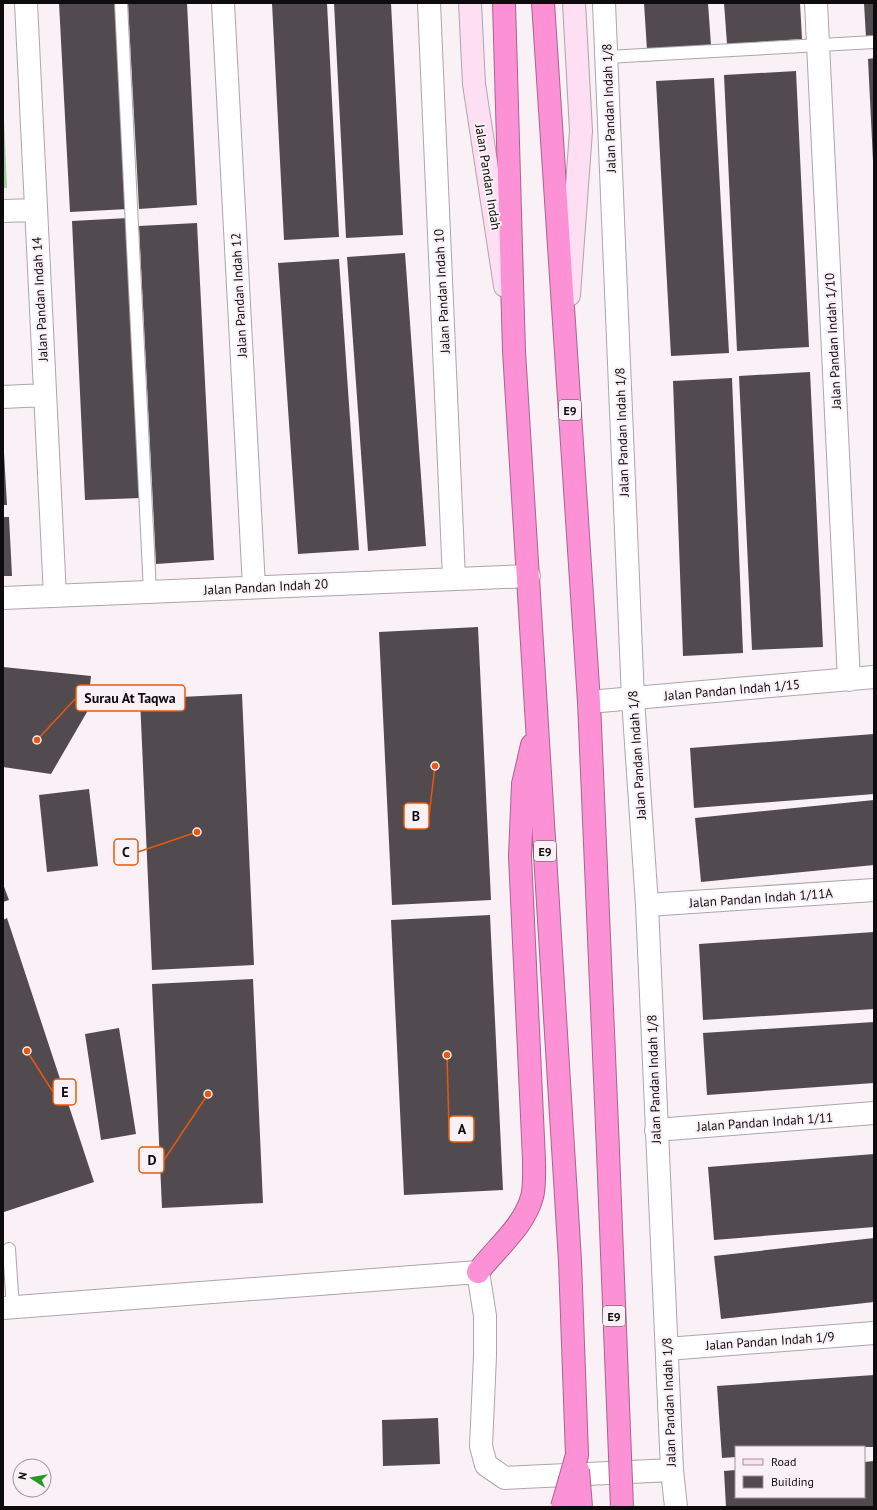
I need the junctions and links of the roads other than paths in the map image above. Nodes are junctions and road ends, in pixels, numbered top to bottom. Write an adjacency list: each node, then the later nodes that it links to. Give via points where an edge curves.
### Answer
1 (26, 3): 14 (street, Jalan Pandan Indah 14)
2 (122, 3): 23 (lane)
3 (223, 3): 22 (street, Jalan Pandan Indah 12)
4 (428, 3): 21 (street, Jalan Pandan Indah 10)
5 (470, 3): 17 (main road, Jalan Pandan Indah, via 474,84)
6 (504, 3): 17 (highway, E9)
7 (543, 3): 16 (highway, E9)
8 (574, 3): 16 (main road, via 581,131)
9 (604, 3): 13 (street, Jalan Pandan Indah 1/8)
10 (816, 3): 12 (street, Jalan Pandan Indah 1/10)
11 (874, 42): 12 (lane)
12 (818, 46): 13 (lane); 27 (street, Jalan Pandan Indah 1/10)
13 (607, 57): 28 (street, Jalan Pandan Indah 1/8)
14 (36, 210): 15 (street); 18 (street, Jalan Pandan Indah 14)
15 (3, 211)
16 (565, 343): 29 (highway, E9)
17 (514, 351): 20 (highway, E9)
18 (45, 395): 19 (street); 24 (street, Jalan Pandan Indah 14)
19 (3, 397)
20 (529, 576): 21 (street, Jalan Pandan Indah 20); 30 (highway, E9)
21 (454, 579): 22 (street, Jalan Pandan Indah 20)
22 (254, 588): 23 (street, Jalan Pandan Indah 20)
23 (150, 592): 24 (street, Jalan Pandan Indah 20)
24 (54, 596): 25 (street, Jalan Pandan Indah 20)
25 (3, 598)
26 (874, 678): 27 (street, Jalan Pandan Indah 1/15)
27 (849, 680): 28 (street, Jalan Pandan Indah 1/15)
28 (633, 699): 29 (street, Jalan Pandan Indah 1/15); 32 (street, Jalan Pandan Indah 1/8)
29 (589, 702): 44 (highway, E9, bridge)
30 (538, 722): 36 (highway, via 523,784 520,856 534,1160 532,1196 522,1221); 40 (highway, E9, via 570,1261)
31 (874, 890): 32 (street, Jalan Pandan Indah 1/11A)
32 (647, 905): 34 (street, Jalan Pandan Indah 1/8)
33 (874, 1113): 34 (street, Jalan Pandan Indah 1/11)
34 (656, 1130): 39 (street, Jalan Pandan Indah 1/8)
35 (9, 1249): 37 (lane)
36 (478, 1272): 37 (street); 41 (street, via 485,1316 481,1446 486,1465 505,1478)
37 (8, 1308)
38 (874, 1333): 39 (street, Jalan Pandan Indah 1/9)
39 (667, 1349): 41 (street, Jalan Pandan Indah 1/8)
40 (577, 1455): 42 (highway, bridge); 43 (highway, E9, bridge)
41 (672, 1470): 45 (street, Jalan Pandan Indah 1/8)
42 (562, 1507)
43 (581, 1507)
44 (622, 1507)
45 (676, 1507)

